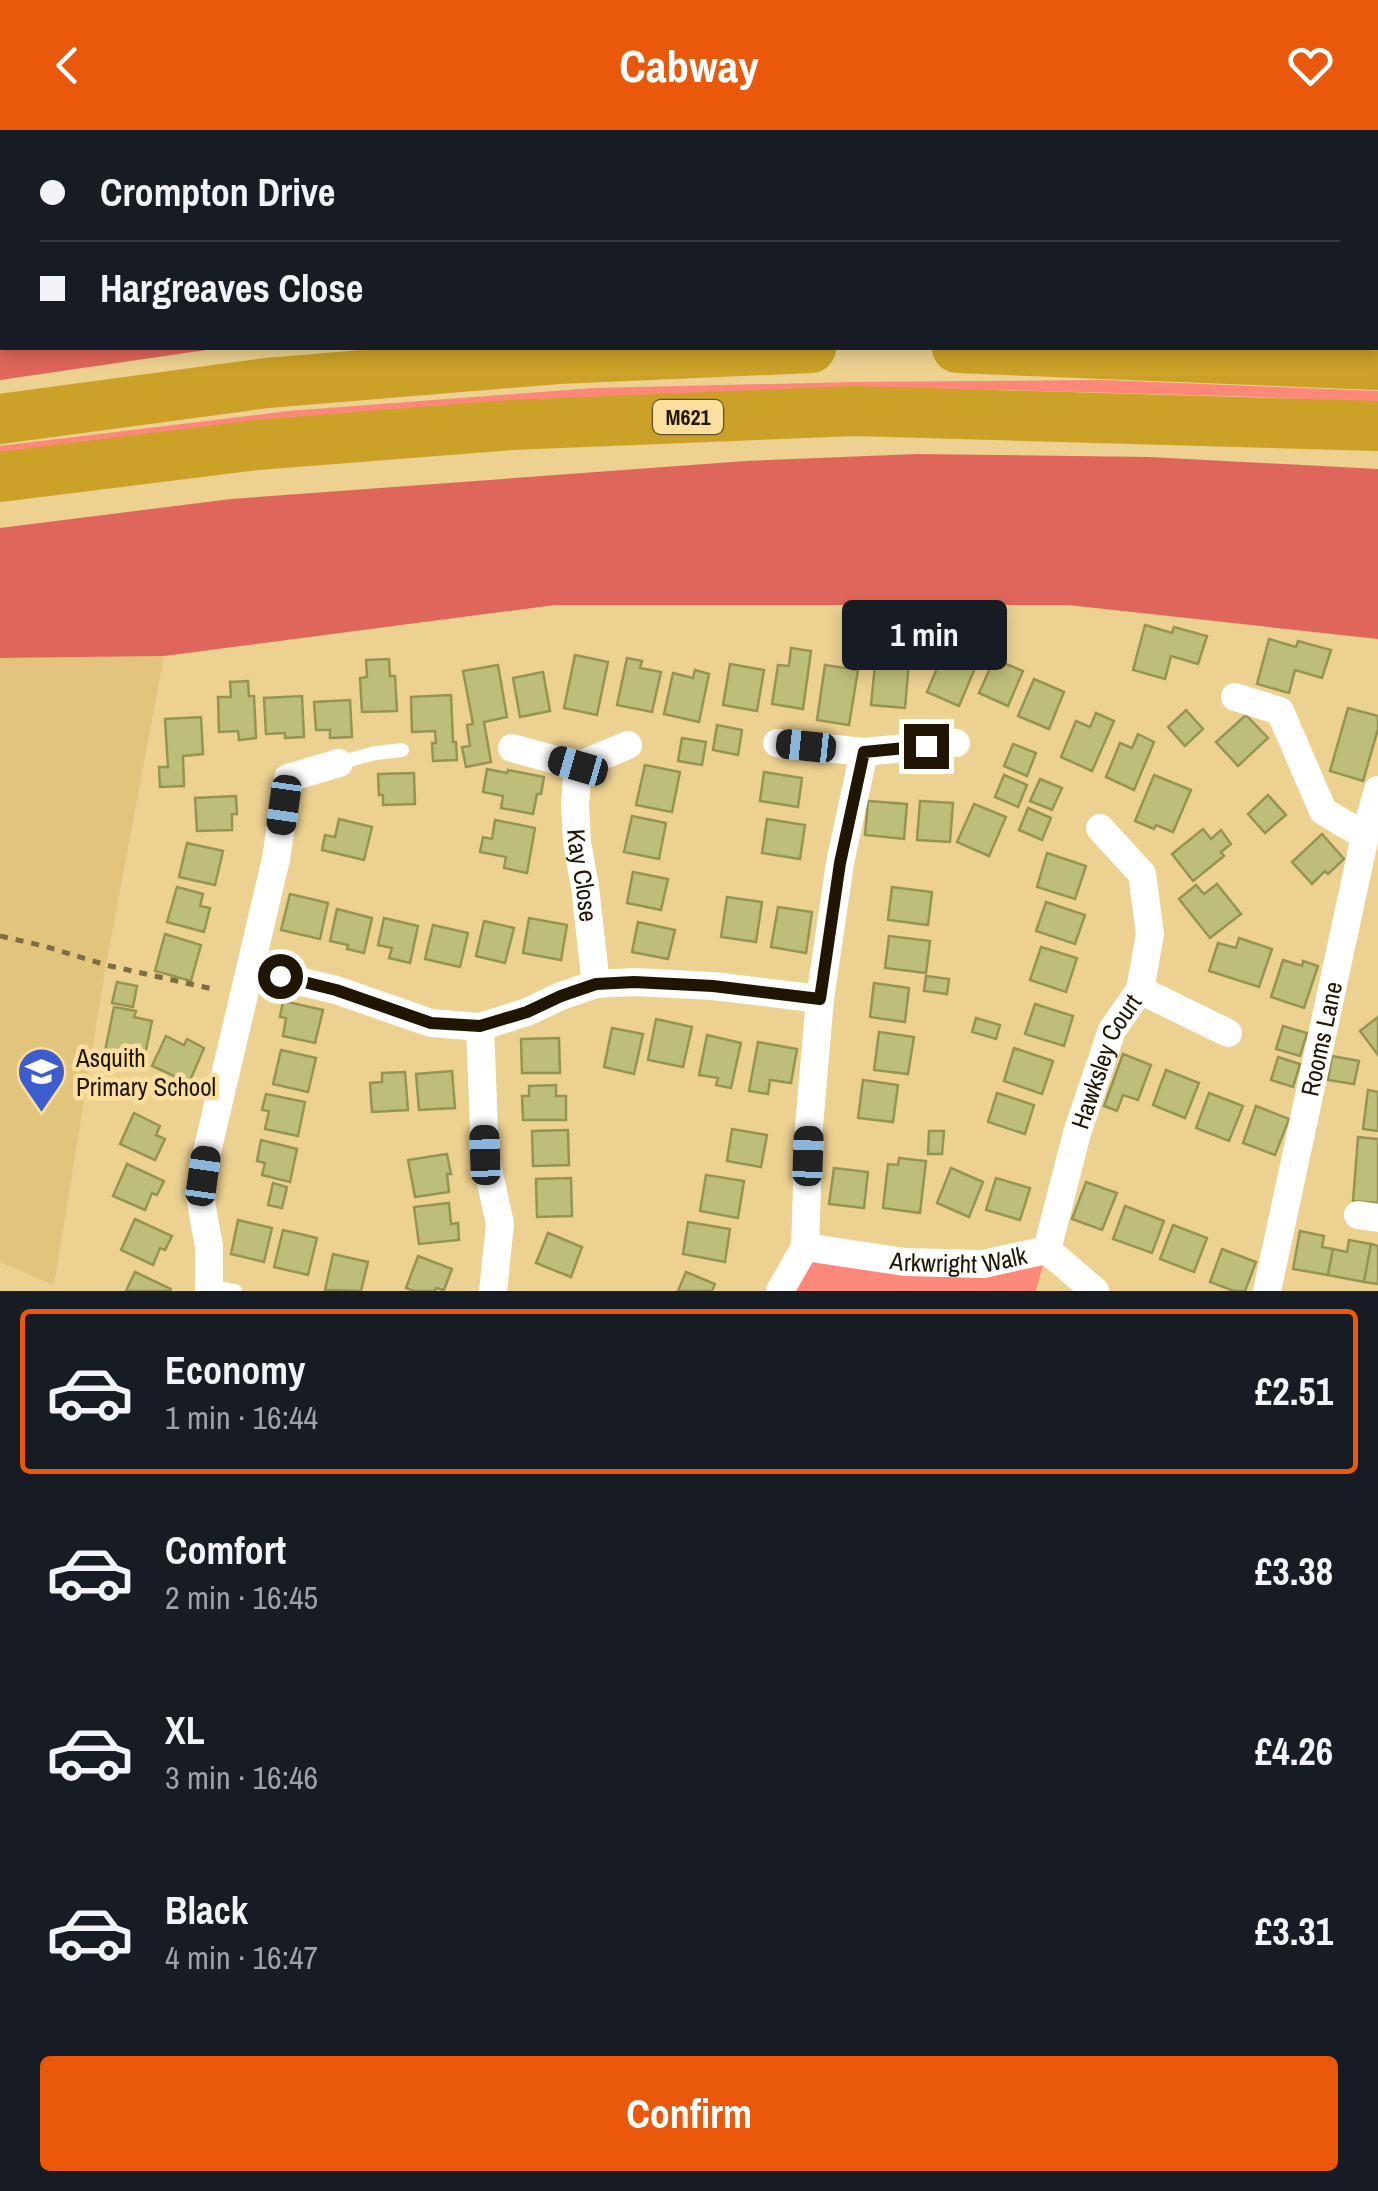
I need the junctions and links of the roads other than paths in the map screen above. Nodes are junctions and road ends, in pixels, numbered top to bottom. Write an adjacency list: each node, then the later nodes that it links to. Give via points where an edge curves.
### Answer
1 (765, 350): 4 (highway, via 287,381)
2 (1007, 350): 3 (highway)
3 (1378, 365)
4 (0, 420)
5 (1378, 426): 6 (highway, M621, via 855,410 512,424 258,445)
6 (0, 477)
7 (1235, 696): 18 (street, via 1280,711 1322,810)
8 (777, 743): 13 (street)
9 (956, 743): 13 (street)
10 (628, 745): 15 (street)
11 (512, 748): 15 (street)
12 (402, 750): 14 (lane)
13 (864, 752): 22 (street)
14 (339, 763): 19 (street, via 288,778)
15 (578, 766): 20 (street, Kay Close, via 577,842)
16 (1378, 790): 18 (street, Rooms Lane)
17 (1100, 828): 21 (street, Hawksley Court, via 1142,874 1150,934)
18 (1365, 836): 31 (street, Rooms Lane)
19 (248, 983): 23 (street, via 336,990 431,1023); 27 (street, via 200,1196)
20 (596, 984): 22 (street, via 713,986); 23 (street)
21 (1140, 990): 24 (street); 26 (street, Hawksley Court, via 1112,1030)
22 (820, 999): 25 (street)
23 (480, 1026): 28 (street, via 485,1155 500,1224)
24 (1228, 1034)
25 (805, 1246): 26 (street, Arkwright Walk, via 904,1262 983,1264); 29 (street)
26 (1046, 1250): 30 (street, Arkwright Walk)
27 (218, 1290)
28 (493, 1291)
29 (780, 1291)
30 (1095, 1291)
31 (1267, 1291)

